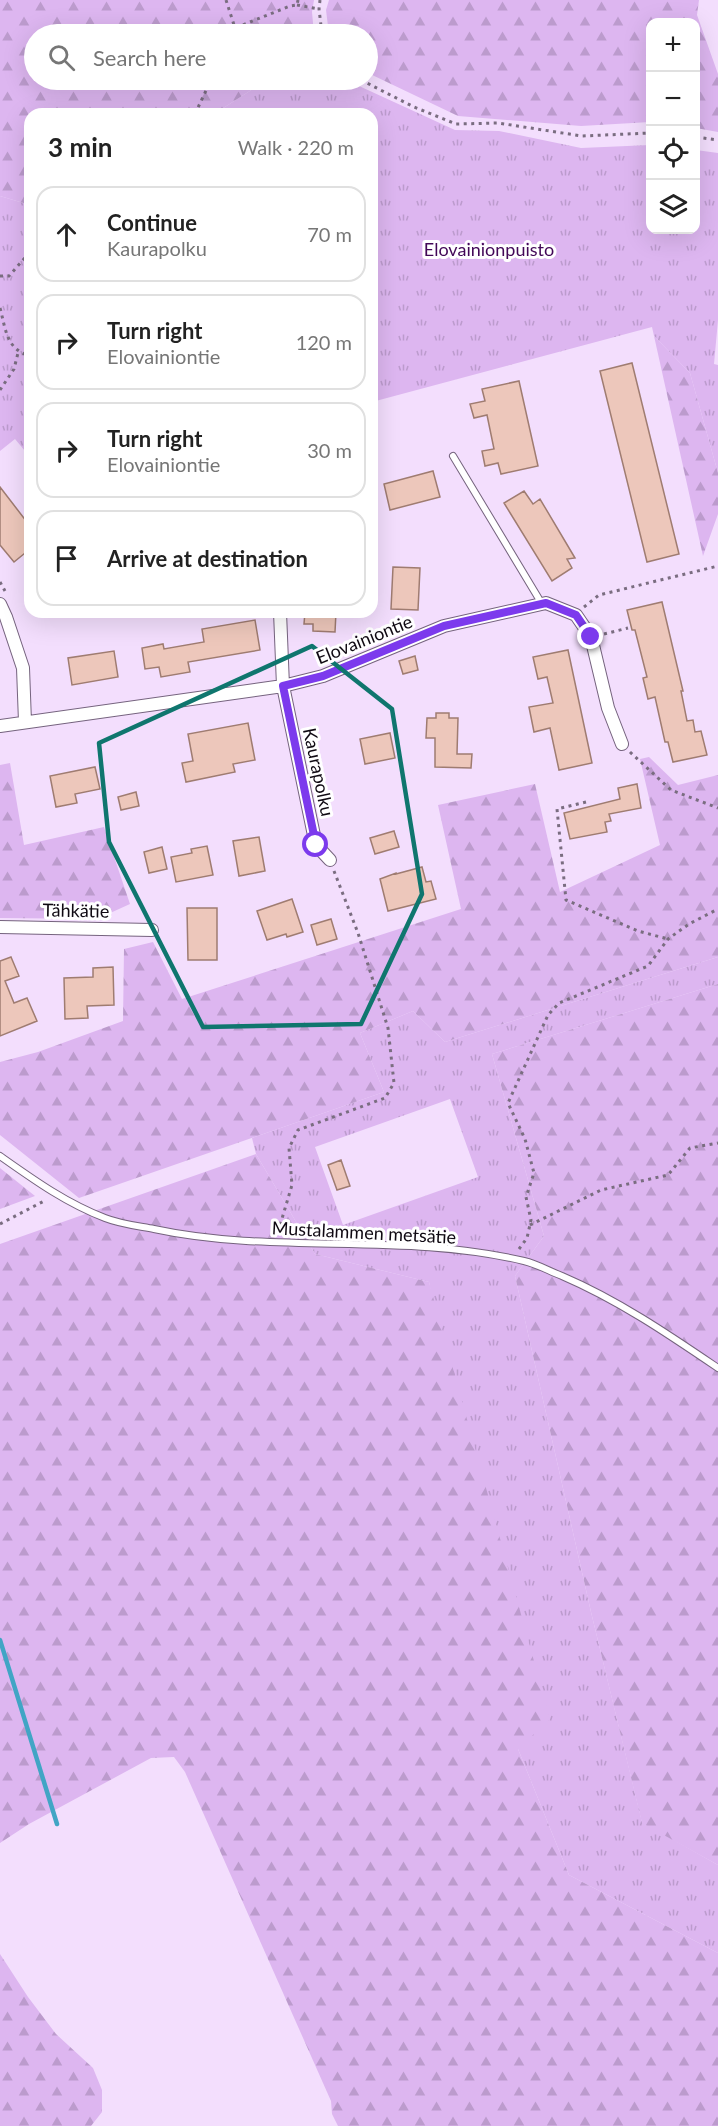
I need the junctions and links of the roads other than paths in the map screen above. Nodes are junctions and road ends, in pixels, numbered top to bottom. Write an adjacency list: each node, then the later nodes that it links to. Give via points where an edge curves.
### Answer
1 (453, 456): 3 (lane)
2 (4, 601): 6 (street, via 23,668)
3 (542, 604): 5 (street, Elovainiontie, via 444,626 323,676); 8 (street, Elovainiontie, via 576,615 591,637 608,708)
4 (280, 618): 5 (street, Kaurapolku)
5 (283, 686): 6 (street, Elovainiontie); 9 (street, Kaurapolku, via 316,845)
6 (25, 722): 7 (street, Elovainiontie)
7 (0, 726)
8 (622, 744)
9 (330, 860)
10 (0, 927): 11 (street, Tähkätie)
11 (152, 930)
12 (0, 1156): 13 (lane, Mustalammen metsätie, via 55,1195 107,1219 185,1236 390,1245 480,1253 526,1262 594,1290)
13 (718, 1368)

